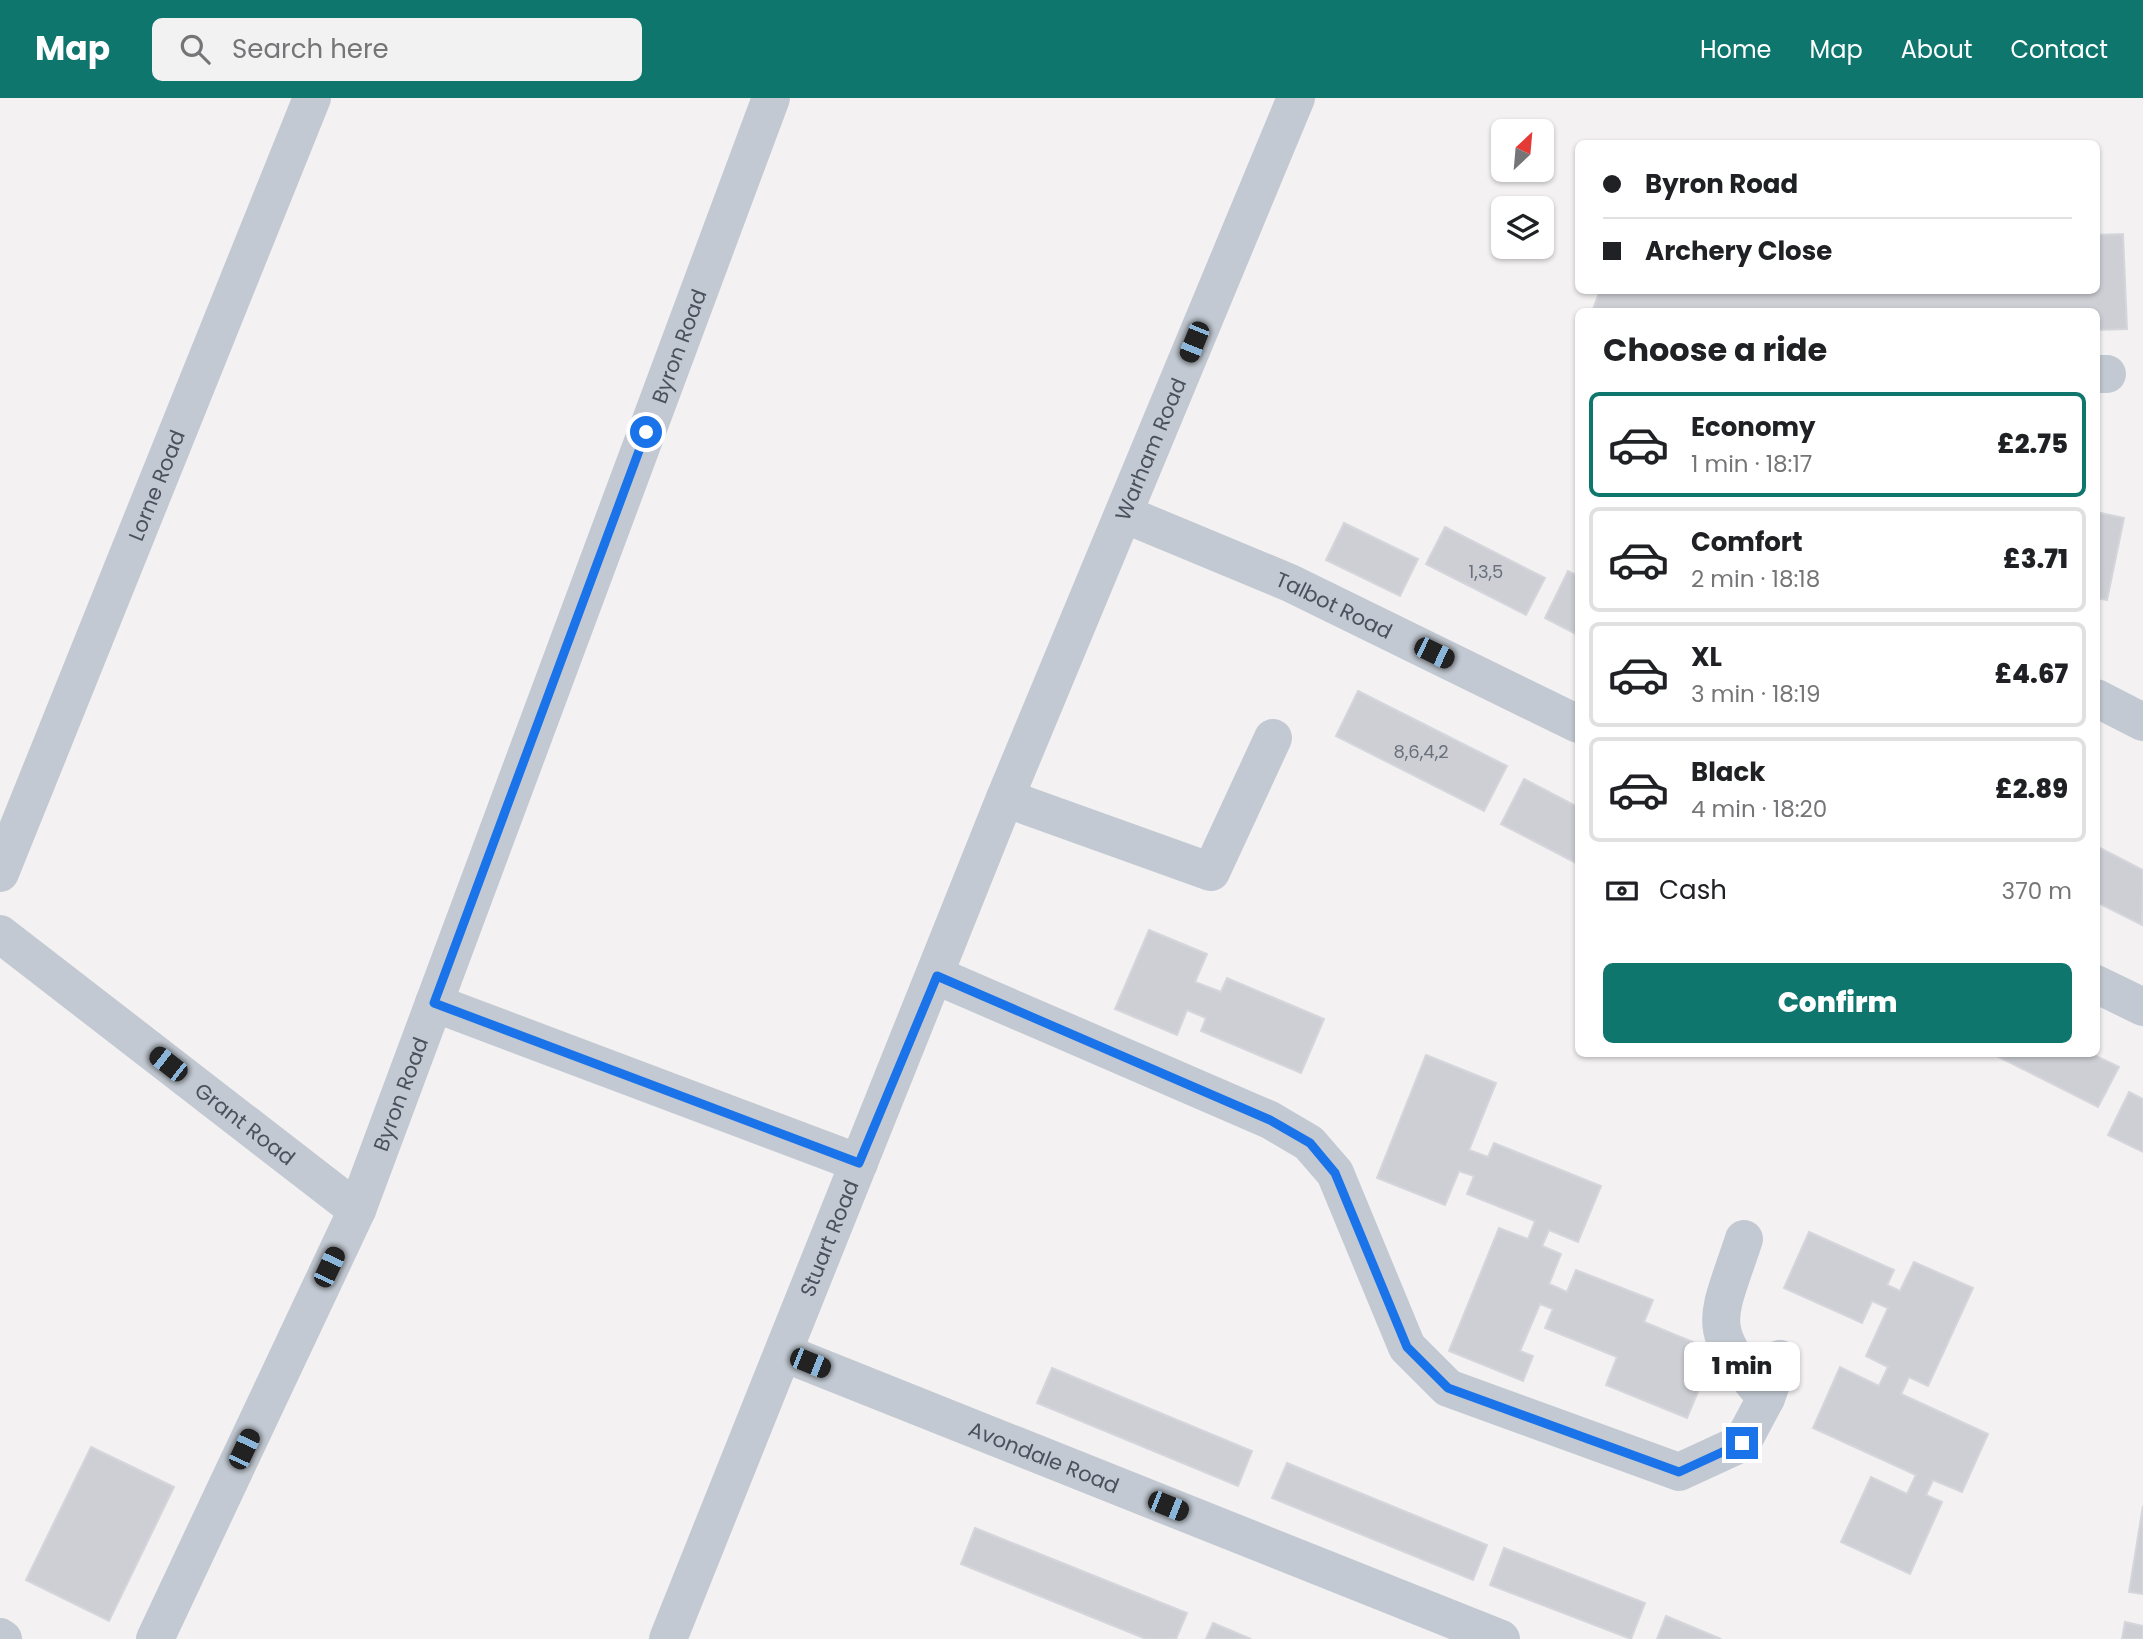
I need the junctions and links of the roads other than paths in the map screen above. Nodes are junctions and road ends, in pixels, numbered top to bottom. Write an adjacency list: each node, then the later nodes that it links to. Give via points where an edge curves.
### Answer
1 (312, 98): 10 (street, Lorne Road)
2 (771, 98): 14 (street, Byron Road)
3 (1296, 98): 4 (street, Warham Road)
4 (1124, 514): 7 (street, Talbot Road, via 1290,583); 9 (street, Warham Road)
5 (2100, 700): 6 (street)
6 (2143, 722)
7 (1575, 723)
8 (1273, 738): 9 (street, via 1211,872)
9 (1005, 798): 12 (street, Stuart Road)
10 (0, 873)
11 (0, 934): 17 (street, Grant Road)
12 (937, 976): 16 (street, Stuart Road); 21 (street, via 1270,1120 1310,1143 1335,1173 1407,1347 1448,1388 1679,1472 1742,1443)
13 (2100, 986): 15 (street)
14 (434, 1003): 16 (street); 17 (street, Byron Road)
15 (2143, 1007)
16 (859, 1163): 19 (street, Stuart Road)
17 (357, 1210): 22 (street, Byron Road)
18 (1744, 1239): 21 (street, via 1719,1315 1720,1328 1730,1355)
19 (784, 1353): 23 (street, Stuart Road); 24 (street, Avondale Road)
20 (1780, 1359): 21 (street)
21 (1766, 1398)
22 (155, 1639)
23 (668, 1639)
24 (1501, 1639)

